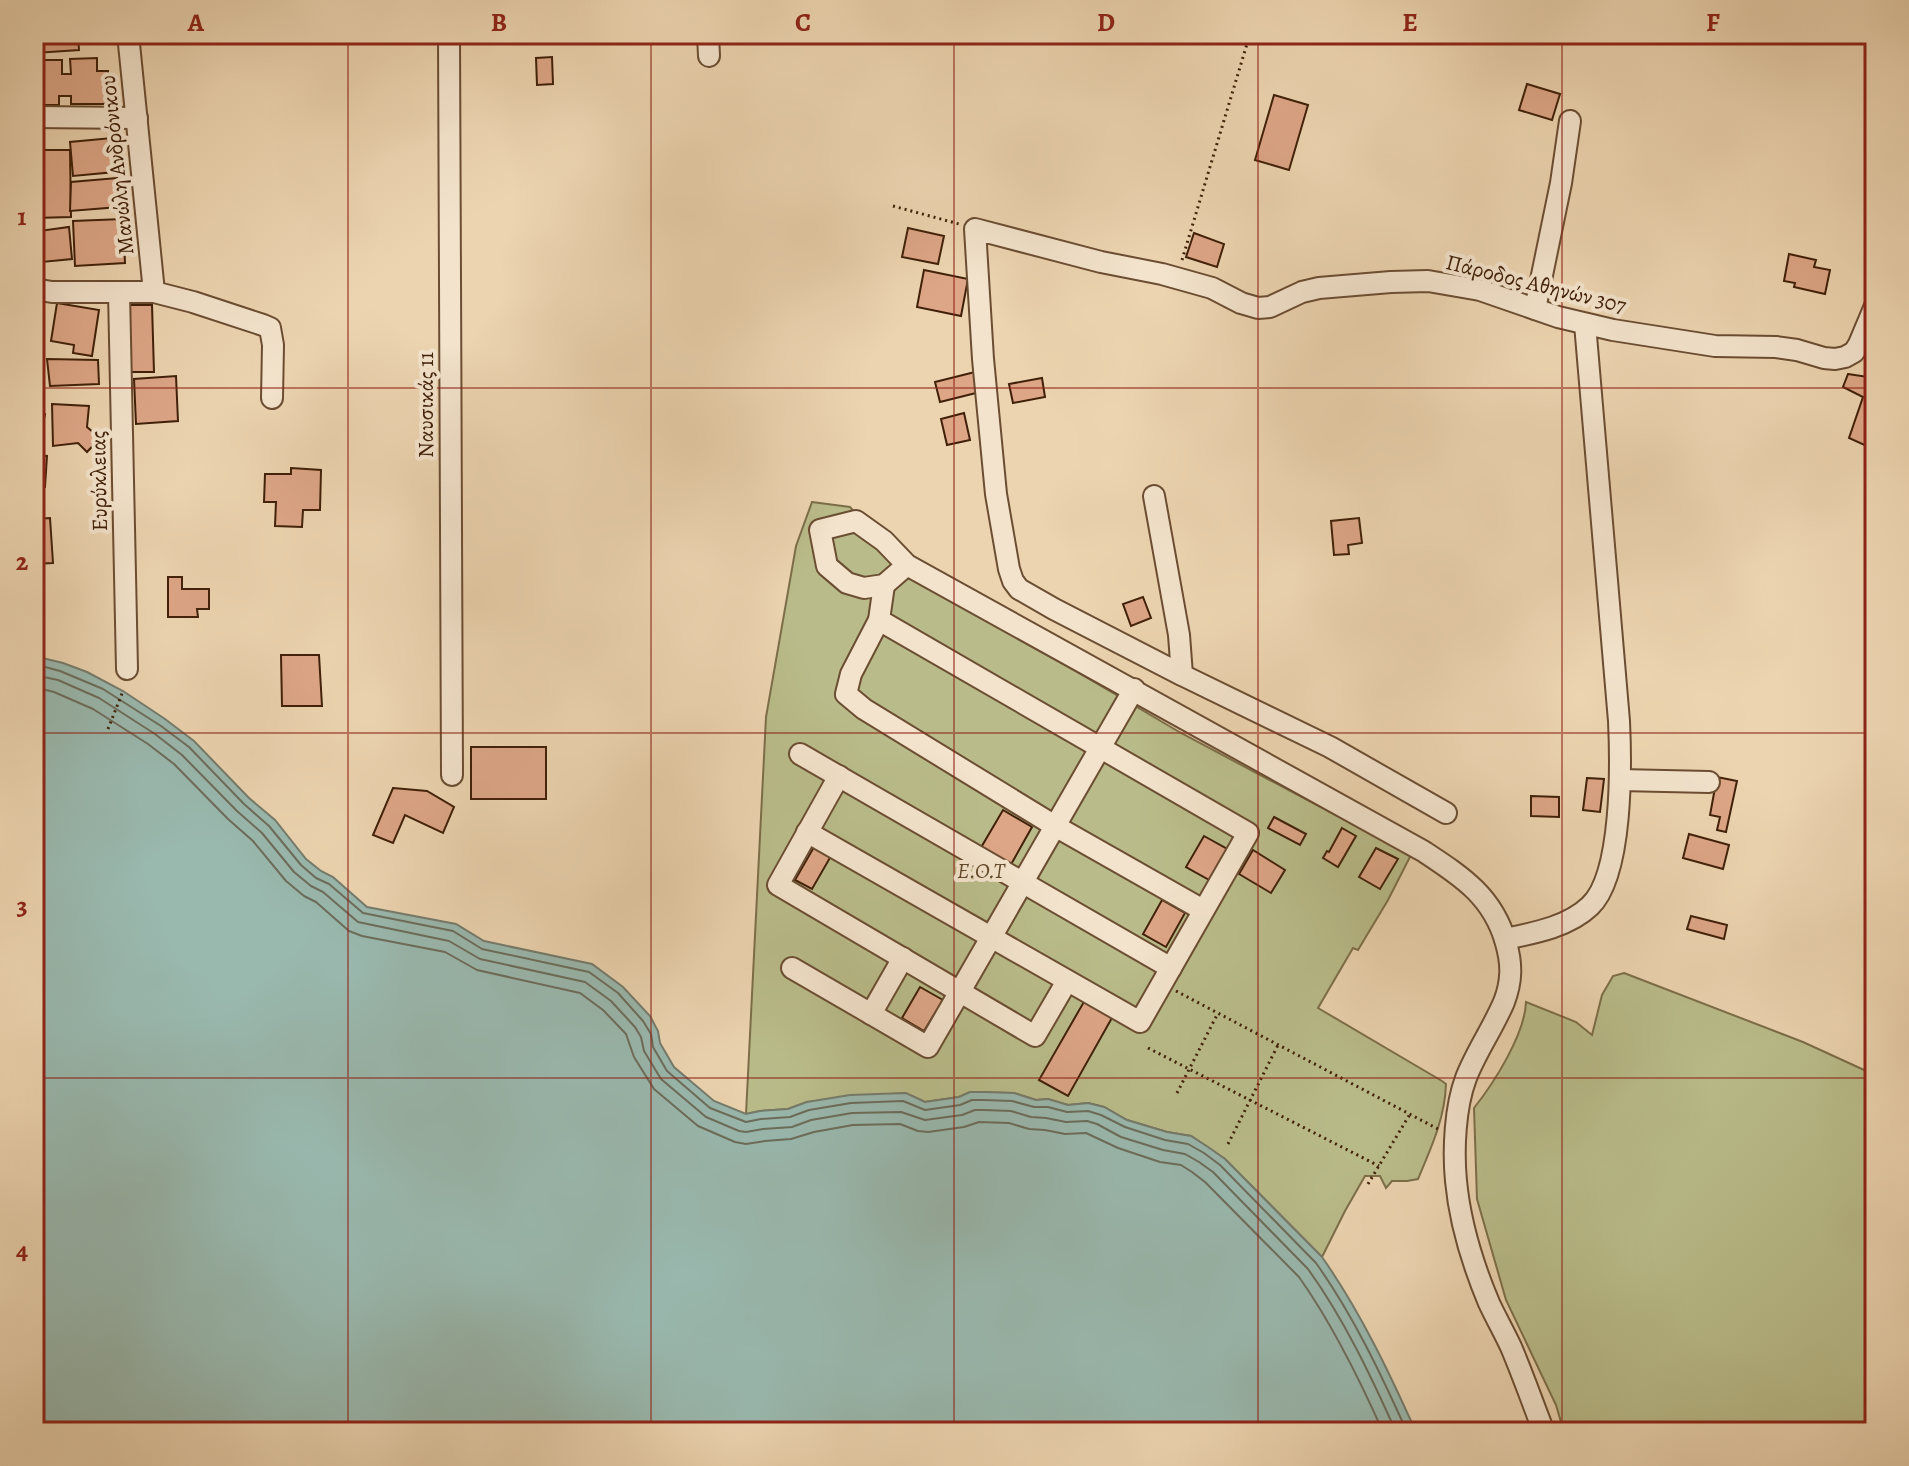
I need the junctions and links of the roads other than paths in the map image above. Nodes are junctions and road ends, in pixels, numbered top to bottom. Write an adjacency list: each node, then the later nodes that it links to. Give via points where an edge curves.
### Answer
1 (128, 34): 6 (street, Μανώλη Ανδρόνικου)
2 (449, 34): 24 (street, Ναυσικάς 11)
3 (708, 34): 4 (street)
4 (709, 56)
5 (34, 117): 6 (street)
6 (137, 118): 10 (street, Μανώλη Ανδρόνικου)
7 (1570, 121): 12 (street)
8 (34, 289): 9 (street)
9 (119, 292): 10 (street); 19 (street, Ευρύκλειας)
10 (154, 292): 14 (street, via 270,328)
11 (1875, 306): 13 (street, Πάροδος Αθηνών 307, via 1854,352 1835,359 1776,347 1694,344)
12 (1535, 309): 13 (street, Πάροδος Αθηνών 307); 20 (street, Πάροδος Αθηνών 307, via 1480,290 1415,281 1315,289 1262,308 1177,278 975,229 988,429 1013,581 1028,595)
13 (1585, 324): 26 (street)
14 (272, 398)
15 (1154, 496): 20 (street)
16 (907, 565): 17 (street); 17 (street, via 856,521 820,530 827,566 847,583 864,588); 21 (street)
17 (884, 585): 18 (street)
18 (879, 620): 22 (street); 29 (street, via 846,694)
19 (127, 669)
20 (1182, 675): 28 (street, via 1344,754)
21 (1134, 689): 22 (street); 34 (street, via 1455,872 1492,909)
22 (1100, 748): 29 (street); 32 (street, via 1248,833)
23 (800, 754): 25 (street)
24 (452, 775)
25 (839, 776): 30 (street); 31 (street)
26 (1620, 780): 27 (street); 34 (street, via 1612,859 1596,899 1567,922)
27 (1709, 782)
28 (1446, 813)
29 (1055, 826): 31 (street); 32 (street)
30 (807, 832): 33 (street); 35 (street, via 778,885)
31 (1023, 882): 33 (street); 37 (street)
32 (1203, 910): 37 (street)
33 (991, 937): 38 (street); 39 (street)
34 (1505, 939): 41 (street, via 1509,985 1466,1076 1455,1171 1469,1247)
35 (903, 958): 39 (street); 40 (street)
36 (792, 968): 40 (street)
37 (1167, 976): 38 (street, via 1140,1022)
38 (1067, 981): 39 (street, via 1035,1036)
39 (960, 992): 40 (street, via 928,1047)
40 (871, 1014)
41 (1544, 1432)

